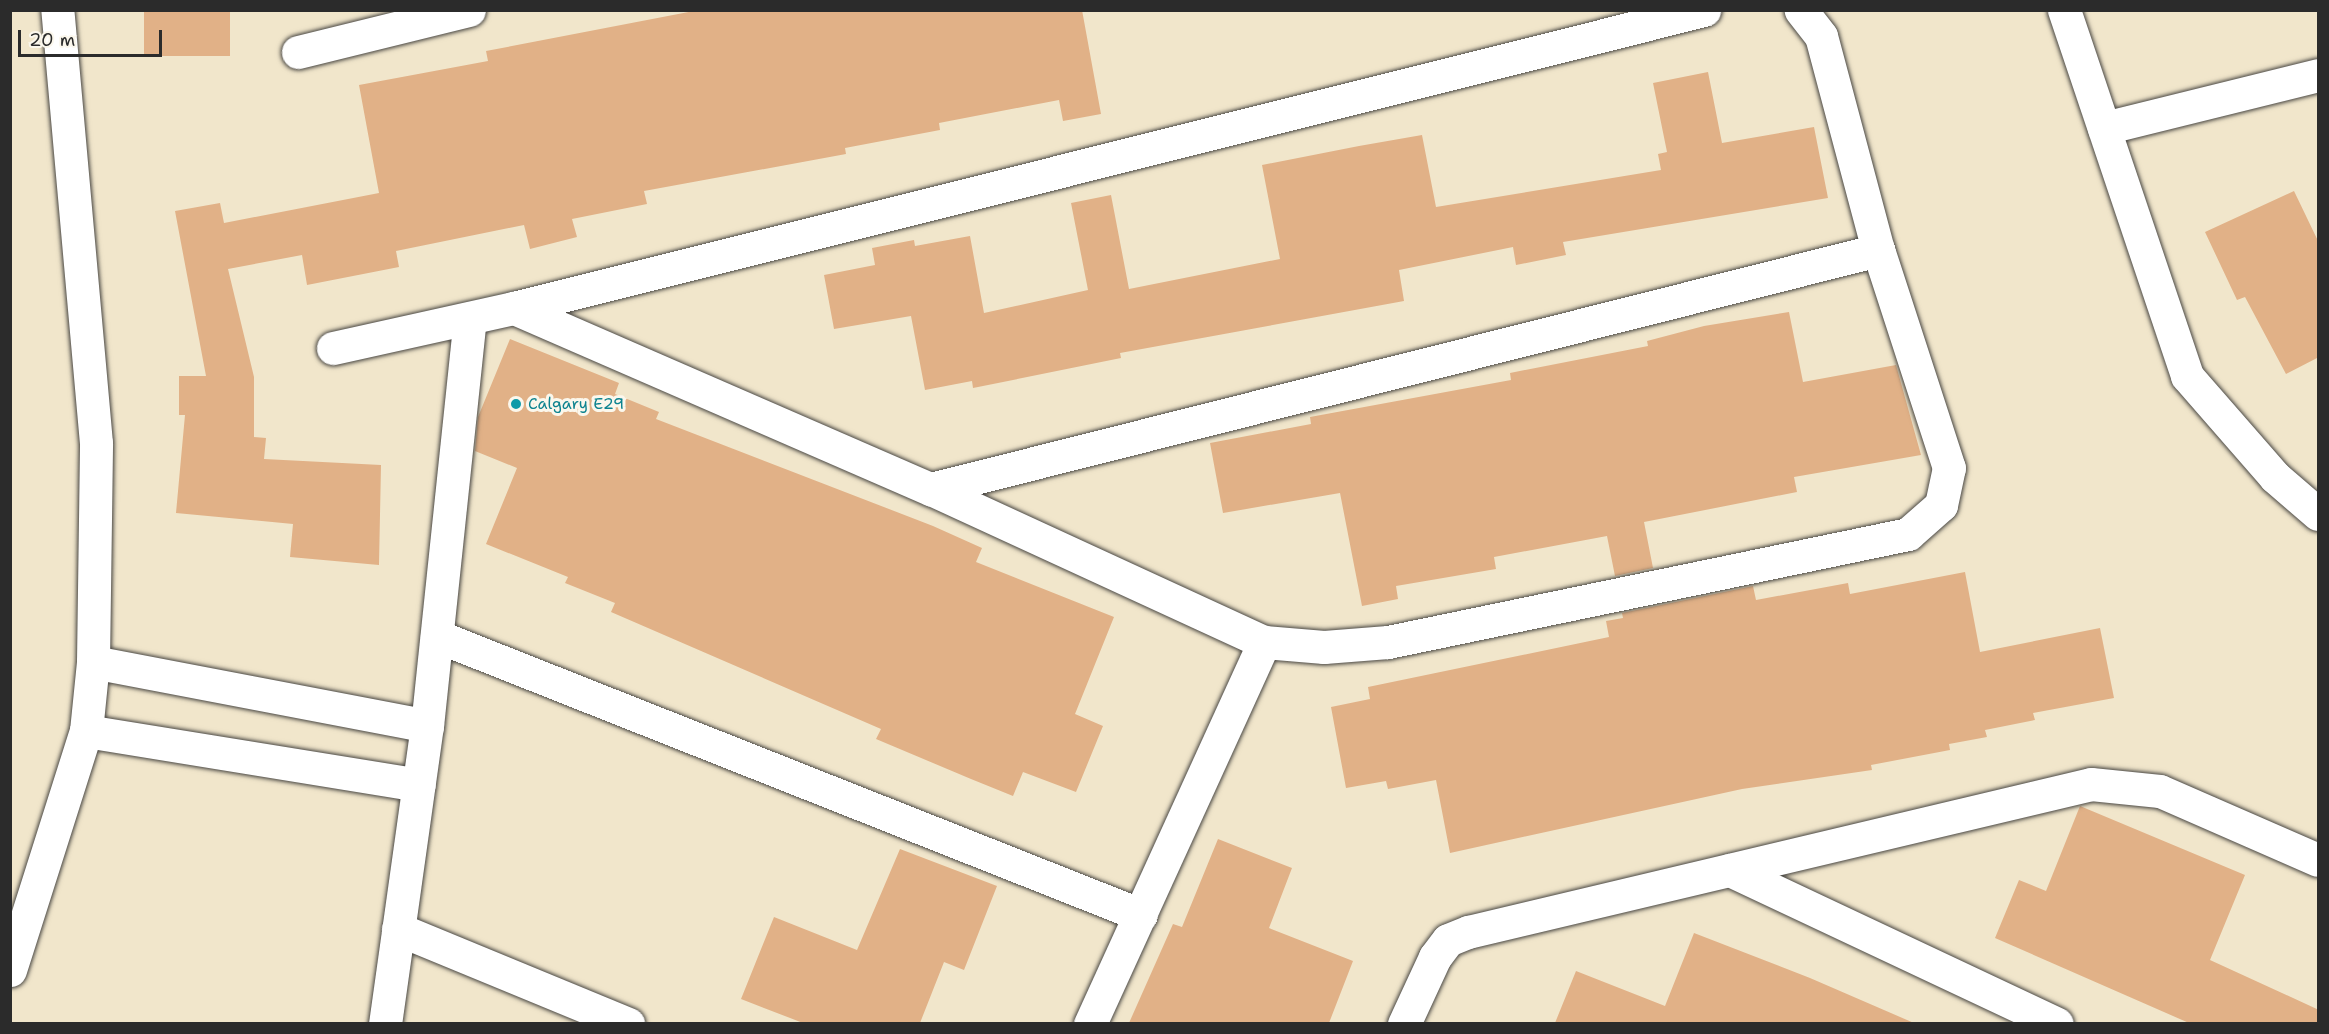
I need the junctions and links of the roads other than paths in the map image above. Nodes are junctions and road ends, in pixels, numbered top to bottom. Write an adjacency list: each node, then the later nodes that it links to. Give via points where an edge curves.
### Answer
1 (57, 10): 18 (street, via 96,443)
2 (469, 10): 6 (street)
3 (1704, 10): 11 (street)
4 (1801, 10): 10 (street, via 1821,36)
5 (2064, 10): 9 (street)
6 (432, 15): 7 (street)
7 (298, 52)
8 (2319, 75): 9 (street)
9 (2104, 128): 15 (street, via 2187,376 2275,477)
10 (1878, 250): 14 (street); 17 (street, via 1948,468 1941,505 1908,534 1388,642 1315,647)
11 (514, 308): 12 (street); 14 (street)
12 (470, 319): 13 (street); 16 (street)
13 (333, 348)
14 (931, 489): 17 (street)
15 (2319, 514)
16 (437, 636): 19 (street); 24 (street)
17 (1264, 642): 24 (street)
18 (93, 662): 19 (street); 20 (street)
19 (427, 726): 21 (street)
20 (86, 731): 21 (street); 26 (street)
21 (419, 785): 25 (street)
22 (2319, 860): 23 (street, via 2160,791 2091,784)
23 (1730, 870): 30 (street, via 1448,940); 31 (street)
24 (1141, 915): 29 (street)
25 (398, 929): 27 (street); 28 (street)
26 (10, 970)
27 (385, 1023)
28 (628, 1023)
29 (1090, 1023)
30 (1404, 1023)
31 (2057, 1023)

